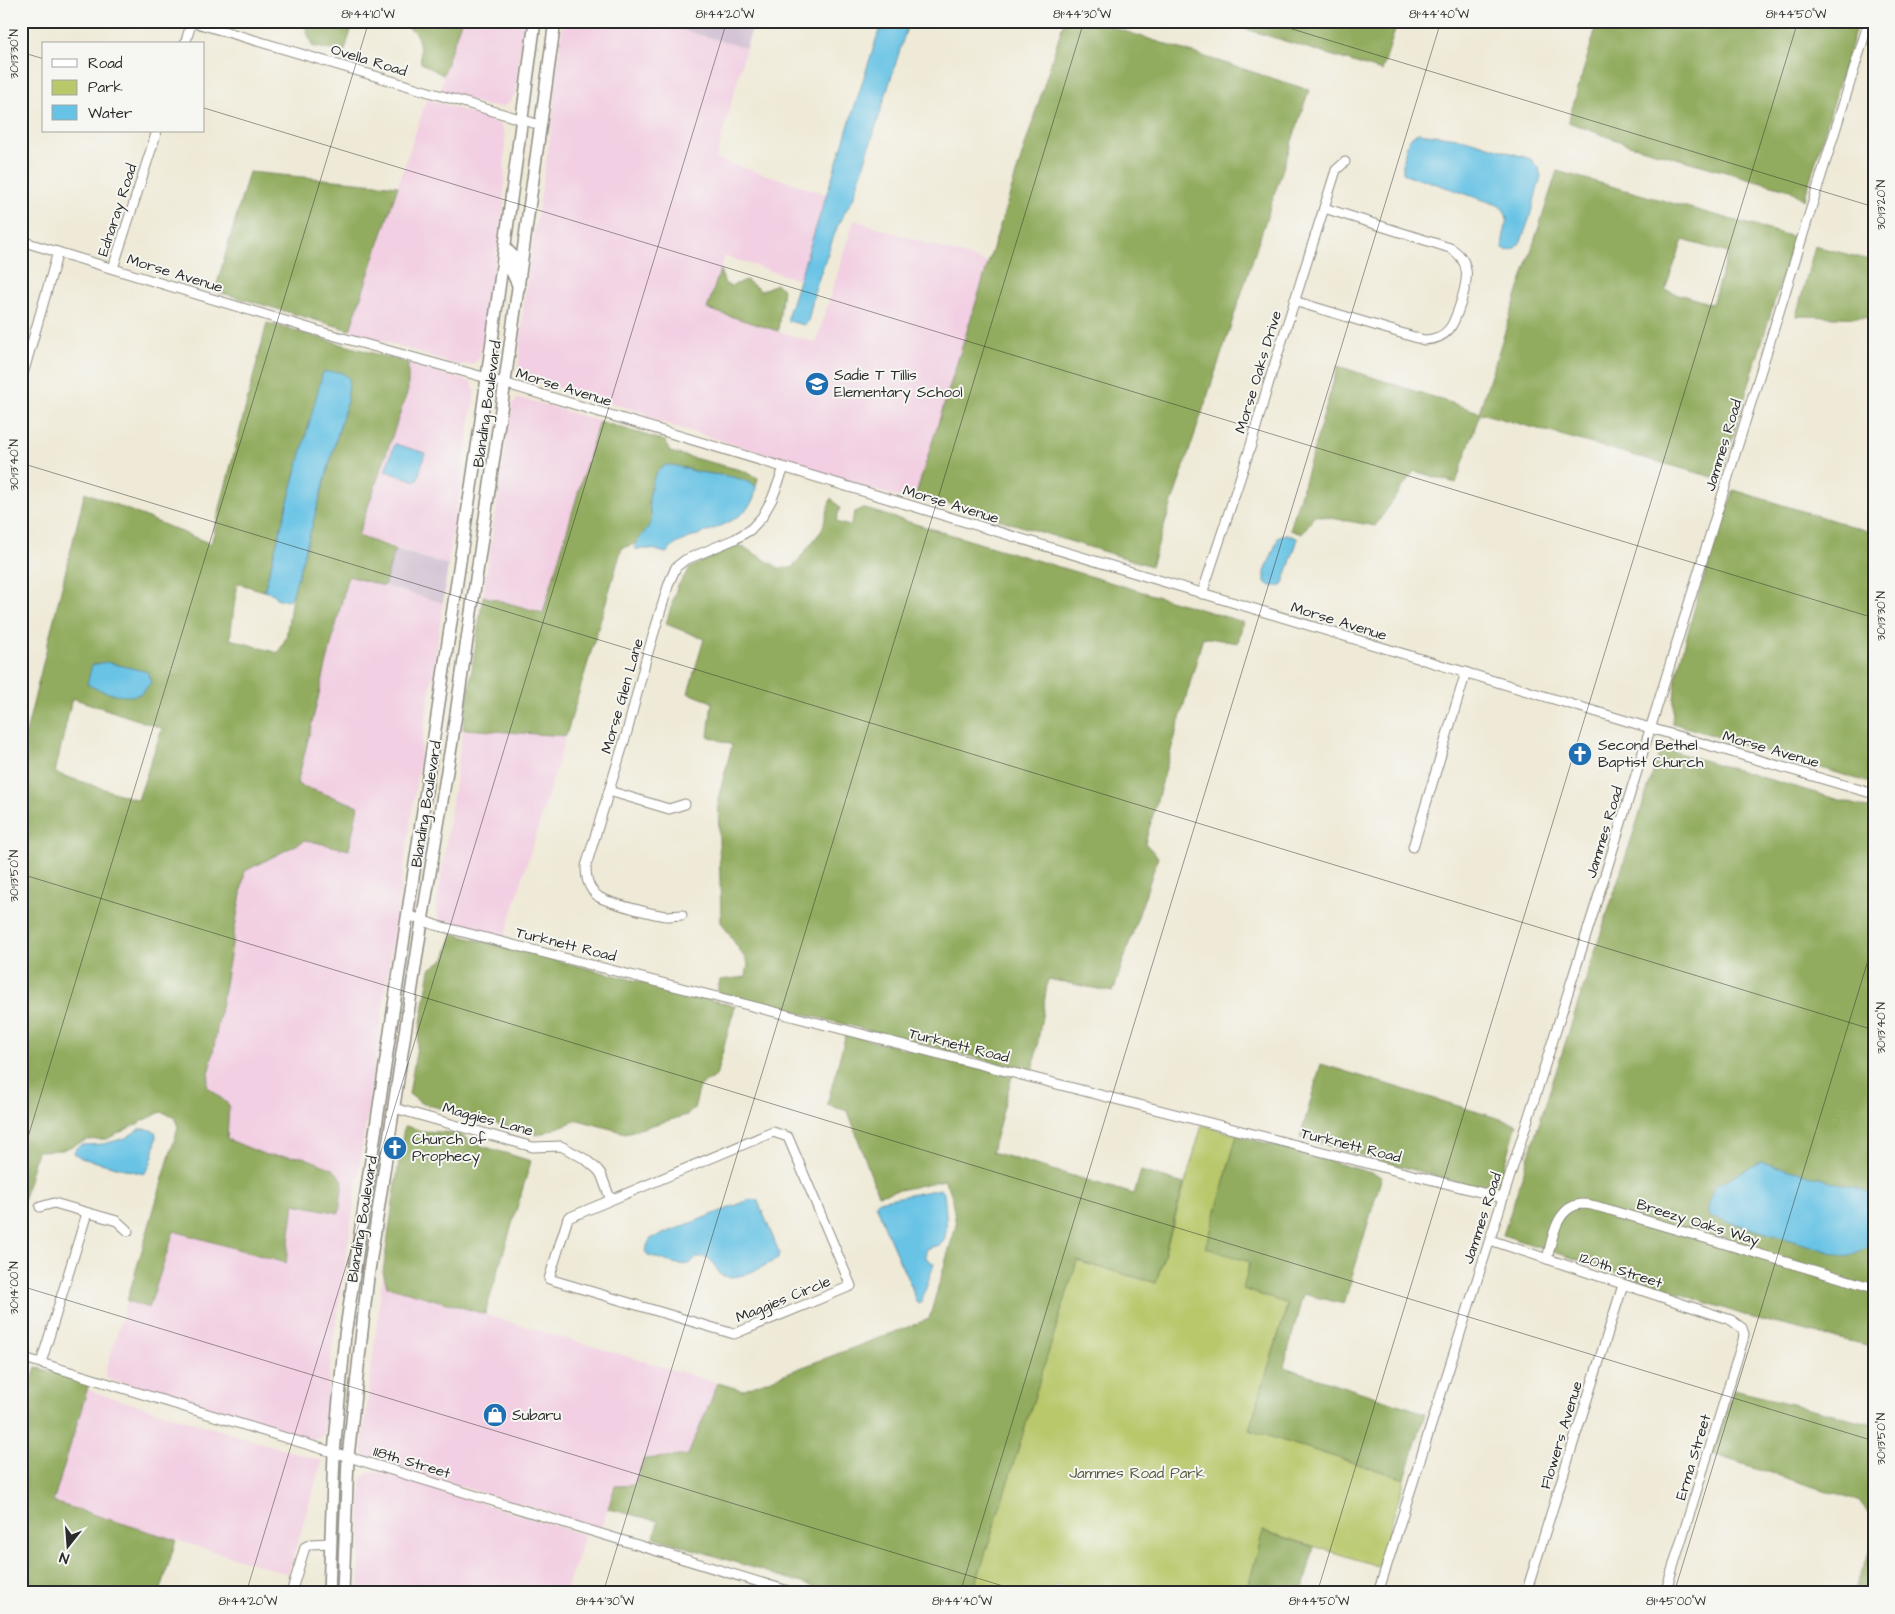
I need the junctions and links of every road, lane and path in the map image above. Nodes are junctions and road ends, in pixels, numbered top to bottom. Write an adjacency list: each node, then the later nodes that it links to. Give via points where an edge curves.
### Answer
1 (191, 21): 5 (street); 6 (street, Ovella Road)
2 (535, 21): 6 (main road, Blanding Boulevard)
3 (555, 21): 7 (main road, Blanding Boulevard)
4 (1869, 21): 25 (street, Jammes Road)
5 (186, 42)
6 (522, 119): 7 (street, Ovella Road); 12 (main road, Blanding Boulevard)
7 (540, 125): 15 (main road, Blanding Boulevard)
8 (157, 132): 14 (street, Ednaray Road)
9 (1345, 162): 10 (street, Morse Oaks Drive, via 1336,170)
10 (1324, 208): 16 (street, Morse Oaks Drive); 16 (street, via 1454,250 1462,258 1468,273 1454,323 1435,339 1424,340)
11 (21, 241): 13 (street, Morse Avenue)
12 (505, 248): 15 (main road, via 513,256 512,272); 17 (main road, Blanding Boulevard)
13 (58, 252): 14 (street, Morse Avenue); 18 (street)
14 (113, 268): 17 (street, Morse Avenue, via 325,333)
15 (519, 289): 19 (main road, Blanding Boulevard)
16 (1294, 301): 23 (street, Morse Oaks Drive)
17 (487, 378): 19 (street, Morse Avenue); 21 (main road, Blanding Boulevard)
18 (21, 381)
19 (505, 384): 20 (street, Morse Avenue); 22 (main road, Blanding Boulevard)
20 (784, 468): 23 (street, Morse Avenue); 28 (street, Morse Glen Lane, via 772,499 750,530 676,567)
21 (460, 559): 22 (main road); 26 (main road, Blanding Boulevard)
22 (478, 562): 27 (main road, Blanding Boulevard)
23 (1202, 594): 24 (street, Morse Avenue)
24 (1466, 672): 25 (street, Morse Avenue); 31 (street)
25 (1650, 728): 29 (street, Morse Avenue); 40 (street, Jammes Road)
26 (434, 738): 27 (main road); 32 (main road, Blanding Boulevard)
27 (452, 741): 34 (main road, Blanding Boulevard)
28 (609, 791): 30 (street, via 669,809); 33 (street, Morse Glen Lane, via 586,866 590,888 608,901 665,916)
29 (1874, 794)
30 (684, 804)
31 (1413, 847)
32 (408, 915): 34 (street, Turknett Road); 35 (main road, Blanding Boulevard)
33 (682, 915)
34 (422, 921): 37 (main road, Blanding Boulevard); 40 (street, Turknett Road)
35 (386, 1063): 36 (main road, Blanding Boulevard); 37 (main road, via 388,1092)
36 (380, 1099): 38 (main road, via 386,1112); 46 (main road, Blanding Boulevard)
37 (394, 1108): 38 (main road, Blanding Boulevard); 39 (street, Maggies Lane, via 533,1146 560,1146 585,1158 597,1169)
38 (389, 1143): 47 (main road, Blanding Boulevard)
39 (610, 1198): 39 (street, Maggies Circle, via 773,1132 780,1133 788,1137 851,1286 734,1334 549,1279 568,1218)
40 (1503, 1198): 44 (street, Jammes Road)
41 (40, 1207): 42 (street, via 54,1203)
42 (87, 1213): 43 (street, via 117,1221); 52 (street)
43 (128, 1231)
44 (1490, 1240): 45 (street, 120th Street); 60 (street, Jammes Road)
45 (1547, 1259): 48 (street, 120th Street); 49 (street, Breezy Oaks Way, via 1559,1219 1568,1210 1582,1204)
46 (354, 1275): 47 (street); 53 (main road, Blanding Boulevard)
47 (368, 1276): 54 (main road, Blanding Boulevard)
48 (1623, 1285): 50 (street, 120th Street, via 1731,1320); 61 (street, Flowers Avenue)
49 (1874, 1288)
50 (1742, 1328): 62 (street, Erma Street, via 1743,1340)
51 (21, 1357): 52 (street, 118th Street)
52 (40, 1363): 53 (street, 118th Street)
53 (334, 1453): 54 (street, 118th Street); 55 (main road, Blanding Boulevard)
54 (348, 1457): 57 (main road, Blanding Boulevard); 59 (street, 118th Street)
55 (330, 1543): 56 (main road, Blanding Boulevard); 58 (street, via 305,1547)
56 (329, 1591): 57 (street)
57 (343, 1591)
58 (291, 1593)
59 (795, 1593)
60 (1378, 1593)
61 (1526, 1593)
62 (1665, 1593)

